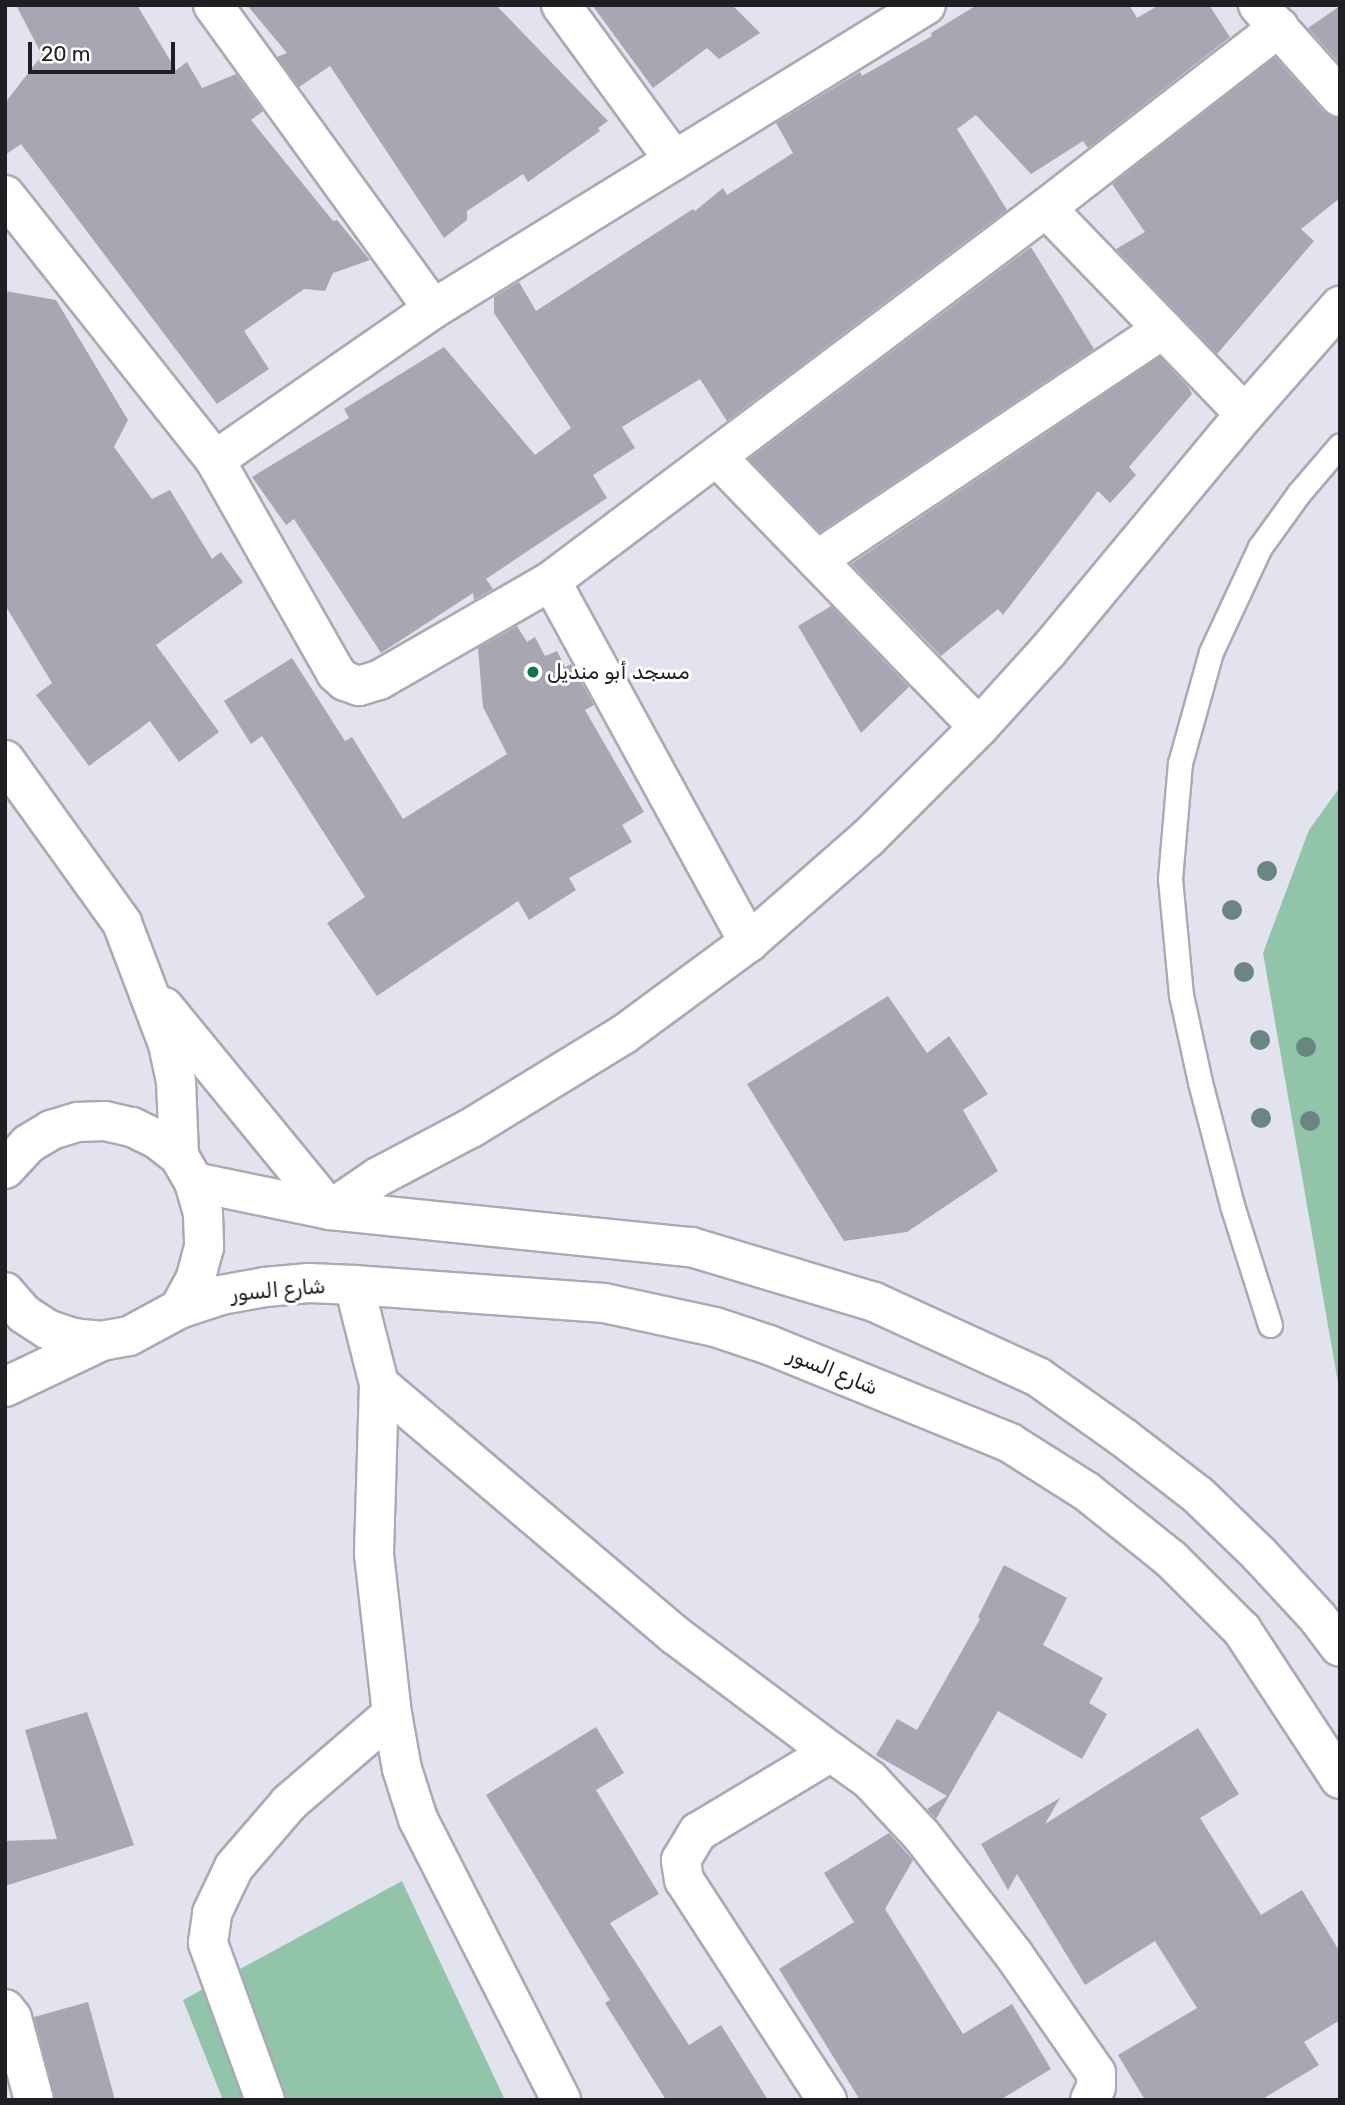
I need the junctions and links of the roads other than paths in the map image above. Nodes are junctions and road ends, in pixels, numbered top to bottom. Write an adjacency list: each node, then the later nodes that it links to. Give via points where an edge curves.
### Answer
1 (213, 5): 10 (street)
2 (561, 5): 6 (street)
3 (926, 5): 6 (street)
4 (1269, 16): 5 (street); 8 (street)
5 (1340, 96)
6 (674, 160): 10 (street)
7 (5, 195): 15 (street)
8 (1046, 208): 11 (street); 14 (street)
9 (1340, 306): 12 (street)
10 (433, 309): 15 (street)
11 (1163, 328): 12 (street); 16 (street)
12 (1245, 414): 18 (street, via 1048,652)
13 (1340, 445): 28 (lane, via 1260,547 1211,652 1180,763 1170,879 1181,995 1200,1082)
14 (717, 457): 16 (street); 17 (street)
15 (215, 460): 17 (street, via 336,673 345,681 359,686 379,680)
16 (817, 560): 18 (street)
17 (551, 582): 20 (street)
18 (979, 727): 20 (street, via 868,838)
19 (5, 760): 21 (street, via 122,923)
20 (749, 942): 24 (street, via 623,1035 378,1177)
21 (147, 987): 23 (street, via 168,1044); 24 (street)
22 (5, 1169): 23 (street, via 28,1144 51,1130 105,1121 132,1126 157,1139)
23 (186, 1169): 24 (street); 27 (street, via 203,1214 204,1247 195,1280)
24 (330, 1210): 32 (street, via 691,1247 874,1302 1038,1377 1124,1438 1198,1496 1259,1554)
25 (354, 1285): 27 (street, شارع السور, via 265,1287); 30 (street); 35 (street, شارع السور, via 547,1297 660,1313 769,1345 1010,1443 1086,1491 1172,1560 1242,1630)
26 (5, 1292): 29 (street, via 24,1314 47,1329)
27 (179, 1309): 29 (street, شارع السور, via 130,1336)
28 (1270, 1325)
29 (102, 1341): 31 (street)
30 (379, 1384): 33 (street, via 374,1555); 34 (street, via 675,1635)
31 (5, 1387)
32 (1340, 1647)
33 (392, 1714): 38 (street, via 289,1804 234,1867 212,1913 208,1943); 39 (street, via 402,1769 418,1819)
34 (831, 1752): 40 (street, via 698,1832 681,1860 684,1880); 41 (street, via 870,1780 922,1836 1014,1955 1096,2073)
35 (1340, 1779)
36 (5, 2009): 37 (street, via 12,2018)
37 (34, 2100)
38 (265, 2100)
39 (561, 2100)
40 (827, 2100)
41 (1090, 2100)

